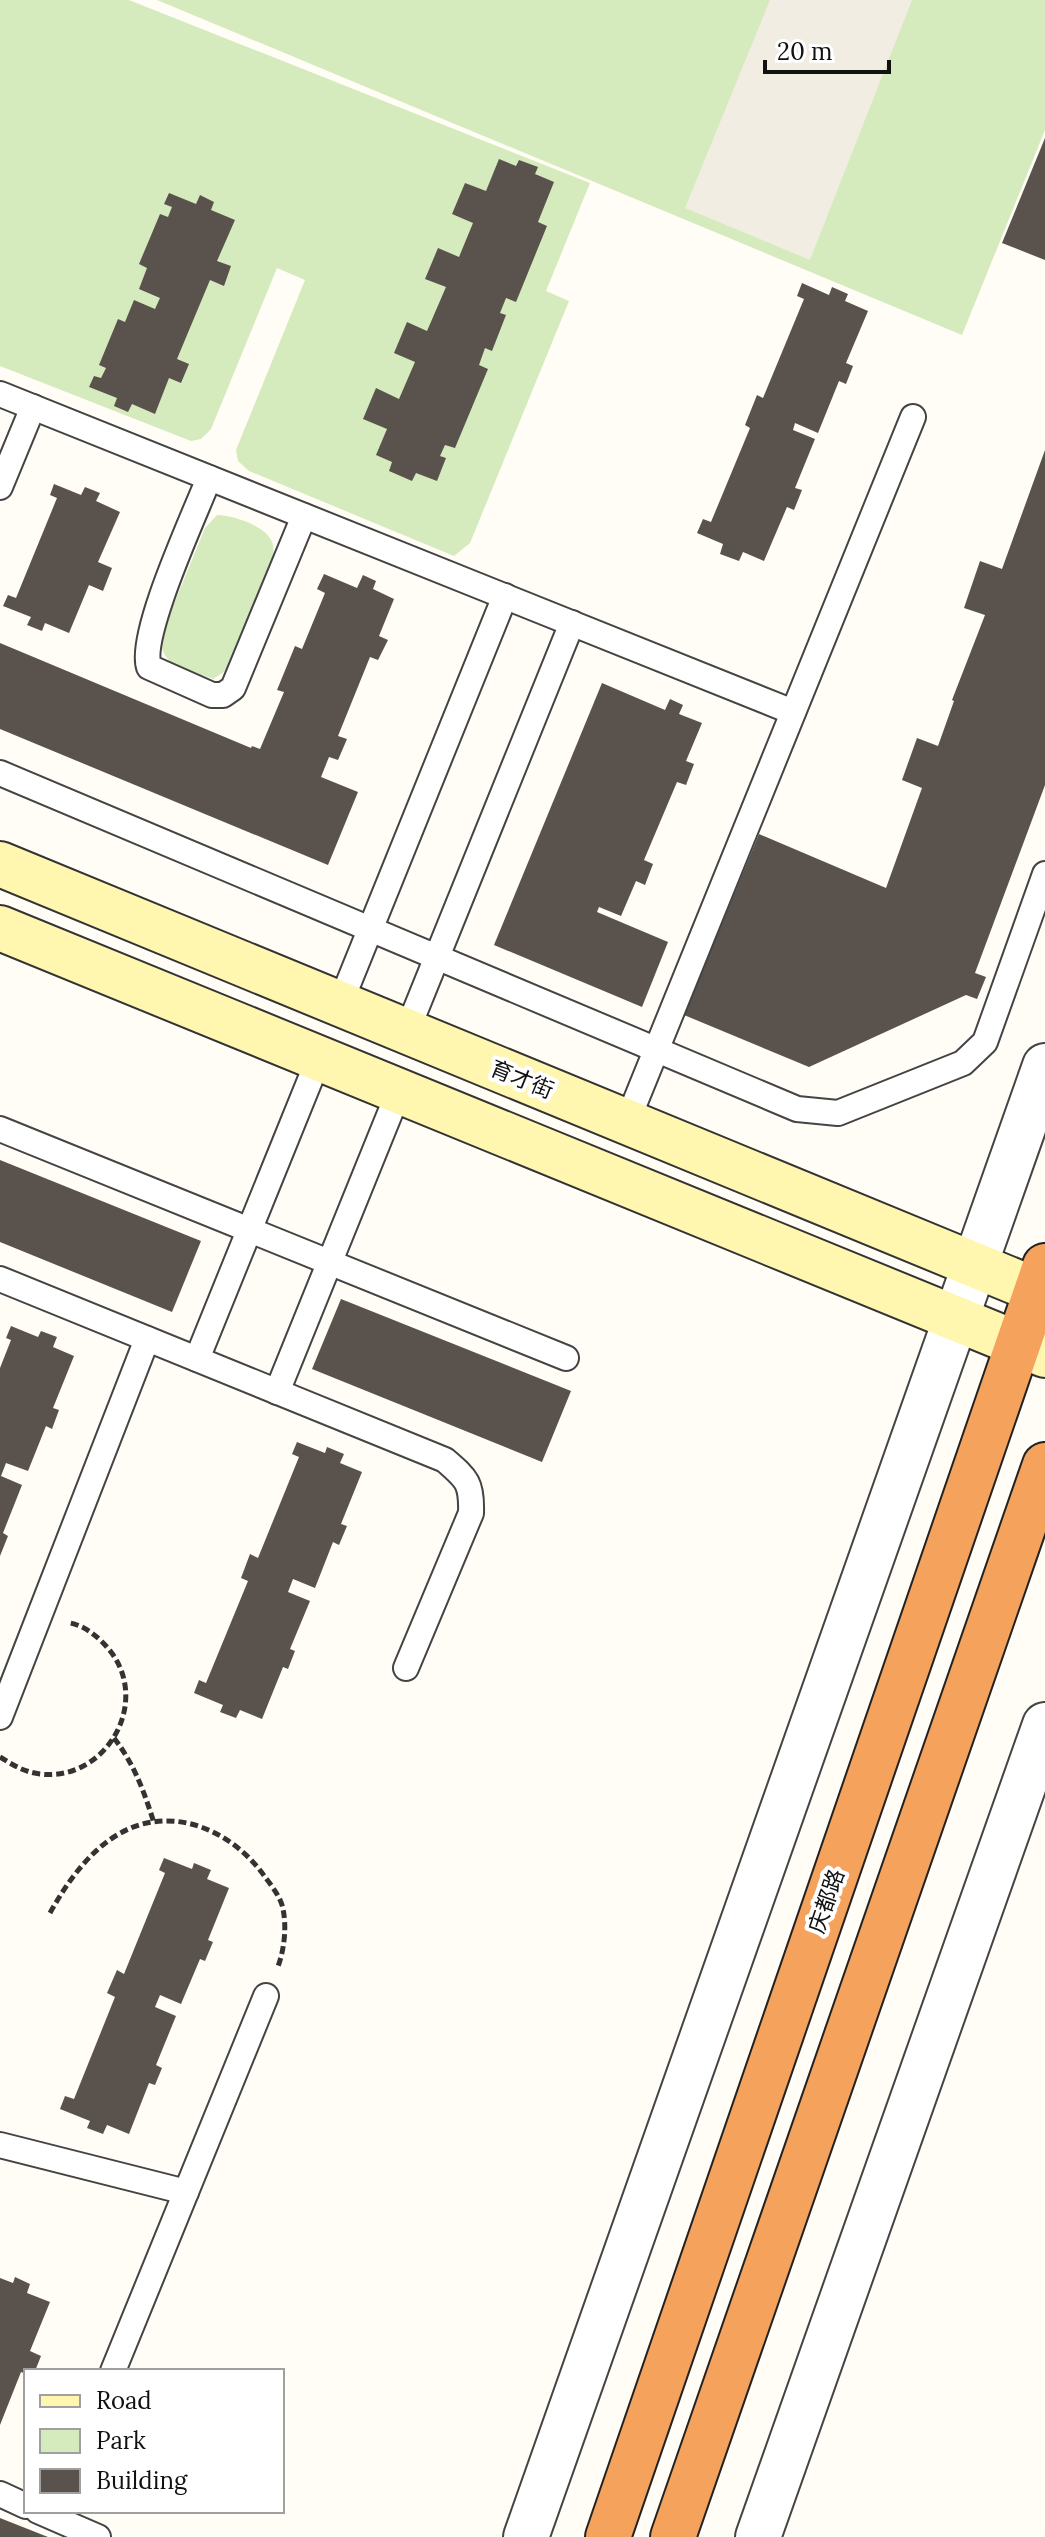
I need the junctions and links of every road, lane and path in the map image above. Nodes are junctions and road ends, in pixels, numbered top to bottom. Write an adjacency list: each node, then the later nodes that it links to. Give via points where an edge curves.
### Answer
1 (0, 394): 2 (lane)
2 (33, 407): 4 (lane); 5 (lane)
3 (913, 417): 9 (lane)
4 (209, 478): 6 (lane); 6 (lane, via 150,630 146,657 149,667 212,695 233,688)
5 (0, 487)
6 (304, 516): 7 (lane)
7 (505, 596): 8 (lane); 14 (lane)
8 (572, 623): 9 (lane); 15 (lane)
9 (793, 712): 18 (lane)
10 (0, 773): 14 (lane)
11 (0, 864): 16 (street, 育才街)
12 (1045, 874): 18 (lane, via 985,1042 963,1063 838,1113 797,1109)
13 (0, 928): 19 (street)
14 (370, 929): 15 (lane); 16 (lane)
15 (437, 957): 17 (lane); 18 (lane)
16 (340, 1004): 17 (street, 育才街)
17 (407, 1031): 22 (street, 育才街)
18 (656, 1049): 22 (lane)
19 (319, 1058): 21 (street); 24 (lane)
20 (1045, 1066): 26 (street)
21 (399, 1091): 25 (lane); 29 (street)
22 (627, 1122): 26 (street, 育才街)
23 (0, 1129): 24 (lane)
24 (249, 1230): 25 (lane); 33 (lane)
25 (330, 1262): 32 (lane); 34 (lane)
26 (975, 1265): 28 (street, 育才街); 29 (street)
27 (0, 1279): 30 (lane)
28 (1042, 1283): 31 (highway, 庆都路)
29 (957, 1318): 31 (street); 52 (street)
30 (147, 1339): 33 (lane); 36 (lane)
31 (1031, 1349): 53 (highway, 庆都路)
32 (566, 1358)
33 (197, 1359): 34 (lane)
34 (277, 1392): 37 (lane, via 445,1460 472,1490 471,1513)
35 (1045, 1465): 54 (highway)
36 (37, 1621): 38 (lane); 40 (path, via 77,1624 113,1654 127,1695)
37 (406, 1668)
38 (0, 1717)
39 (1045, 1725): 55 (street)
40 (114, 1738): 41 (path, via 92,1761 56,1774 19,1769); 42 (path, via 142,1785)
41 (0, 1757)
42 (154, 1823): 43 (path, via 117,1835 99,1848); 44 (path, via 211,1830 254,1861 272,1887 283,1908 283,1954)
43 (50, 1913)
44 (266, 1996): 46 (lane)
45 (0, 2145): 46 (lane)
46 (186, 2192): 47 (lane)
47 (114, 2369)
48 (0, 2494): 49 (lane)
49 (24, 2505)
50 (43, 2513): 51 (lane)
51 (98, 2537)
52 (526, 2537)
53 (608, 2537)
54 (673, 2537)
55 (758, 2537)

